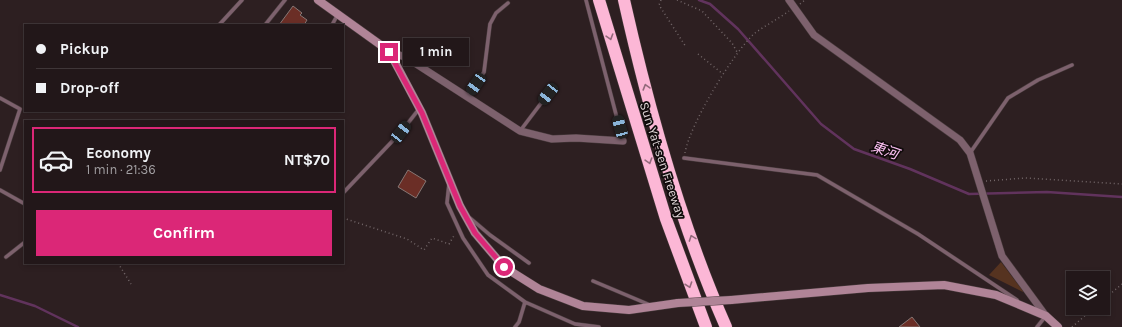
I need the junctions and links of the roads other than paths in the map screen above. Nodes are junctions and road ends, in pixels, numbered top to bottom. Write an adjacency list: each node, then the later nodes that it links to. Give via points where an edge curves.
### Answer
1 (242, 0): 10 (lane)
2 (285, 0): 11 (lane)
3 (318, 0): 9 (street)
4 (586, 0): 20 (lane)
5 (599, 0): 39 (highway, Sun Yat-sen Freeway, one-way to 39, via 666,219)
6 (624, 0): 40 (highway, Sun Yat-sen Freeway, one-way to 6, via 679,200 636,52)
7 (789, 0): 21 (street, via 814,35 960,140)
8 (508, 3): 16 (lane, via 496,13 490,24 484,72)
9 (338, 14): 12 (lane); 13 (street)
10 (220, 24)
11 (266, 24)
12 (333, 24)
13 (389, 52): 16 (street, via 407,58); 18 (street)
14 (1072, 65): 21 (lane, via 1038,80 1008,98)
15 (548, 94): 19 (lane)
16 (467, 97): 19 (street)
17 (0, 98): 23 (lane, via 20,110)
18 (420, 108): 24 (street); 26 (lane, via 401,132)
19 (520, 130): 20 (street, via 552,140 576,138)
20 (623, 141)
21 (970, 153): 36 (street, via 1002,256)
22 (684, 158): 35 (lane, via 817,175 918,234)
23 (0, 170)
24 (449, 179): 28 (street); 33 (lane, via 447,203 462,238 488,274)
25 (0, 190): 27 (lane)
26 (344, 191)
27 (24, 203)
28 (464, 213): 31 (lane); 34 (street, via 475,233 504,267 539,289 583,306 630,310)
29 (24, 243): 30 (lane)
30 (6, 257)
31 (530, 263)
32 (593, 281): 34 (lane)
33 (525, 302): 37 (lane); 38 (lane, via 575,324)
34 (654, 306): 35 (street, bridge, via 868,288 944,285 996,295)
35 (1029, 309): 36 (street)
36 (1046, 316): 41 (lane); 42 (street)
37 (515, 327)
38 (599, 327)
39 (706, 327)
40 (726, 327)
41 (1037, 327)
42 (1058, 327)

